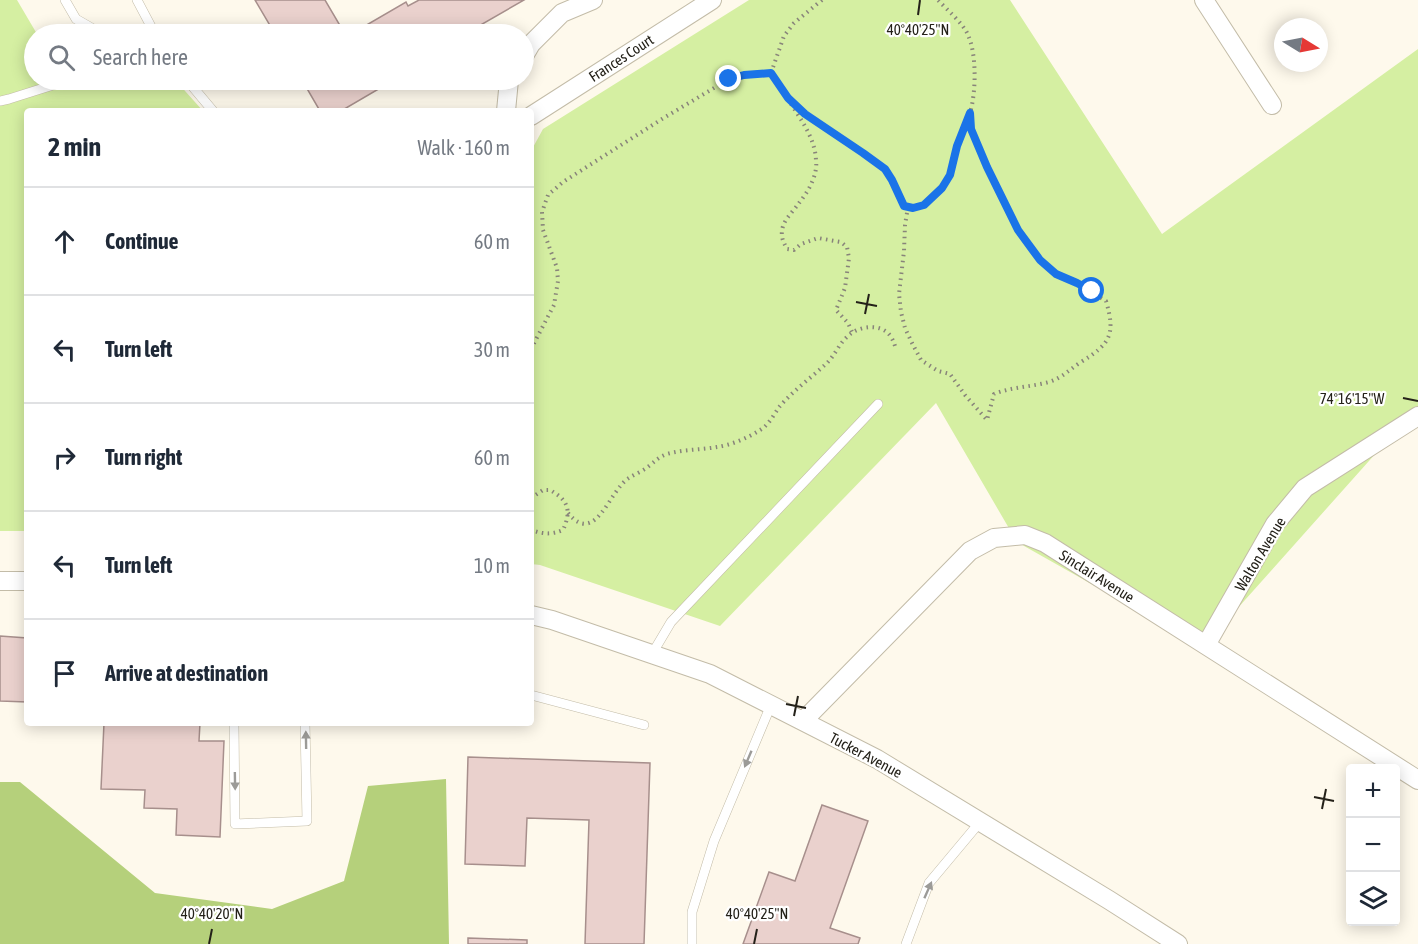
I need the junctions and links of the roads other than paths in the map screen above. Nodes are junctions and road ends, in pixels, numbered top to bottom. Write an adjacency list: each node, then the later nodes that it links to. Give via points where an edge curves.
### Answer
1 (65, 0): 6 (lane, via 76,19)
2 (137, 0): 7 (lane)
3 (593, 0): 8 (street, via 562,14)
4 (712, 0): 16 (street, Frances Court)
5 (1204, 0): 13 (street)
6 (85, 24)
7 (149, 24)
8 (534, 41)
9 (37, 90): 12 (lane)
10 (195, 90): 14 (lane)
11 (509, 90): 15 (street)
12 (0, 101)
13 (1272, 105)
14 (210, 108)
15 (506, 108)
16 (534, 114)
17 (878, 404): 23 (lane, via 671,622)
18 (1418, 416): 22 (street, Walton Avenue, via 1305,488 1275,524)
19 (0, 581): 20 (street)
20 (24, 581)
21 (534, 616): 23 (street, Tucker Avenue)
22 (1206, 645): 26 (street, Sinclair Avenue, via 1045,543 1025,535 994,538 970,551); 30 (street, Sinclair Avenue)
23 (652, 654): 25 (street, Tucker Avenue, via 710,674)
24 (534, 696): 27 (lane)
25 (771, 705): 26 (street, Tucker Avenue); 32 (lane, one-way to 32, via 714,841 692,912)
26 (802, 721): 31 (street, Tucker Avenue, via 878,759)
27 (644, 725)
28 (234, 726): 29 (lane, one-way to 29, via 235,824 307,821)
29 (305, 726)
30 (1418, 780)
31 (981, 822): 33 (lane, one-way to 31, via 929,883); 34 (street, Tucker Avenue)
32 (692, 944)
33 (906, 944)
34 (1178, 944)

